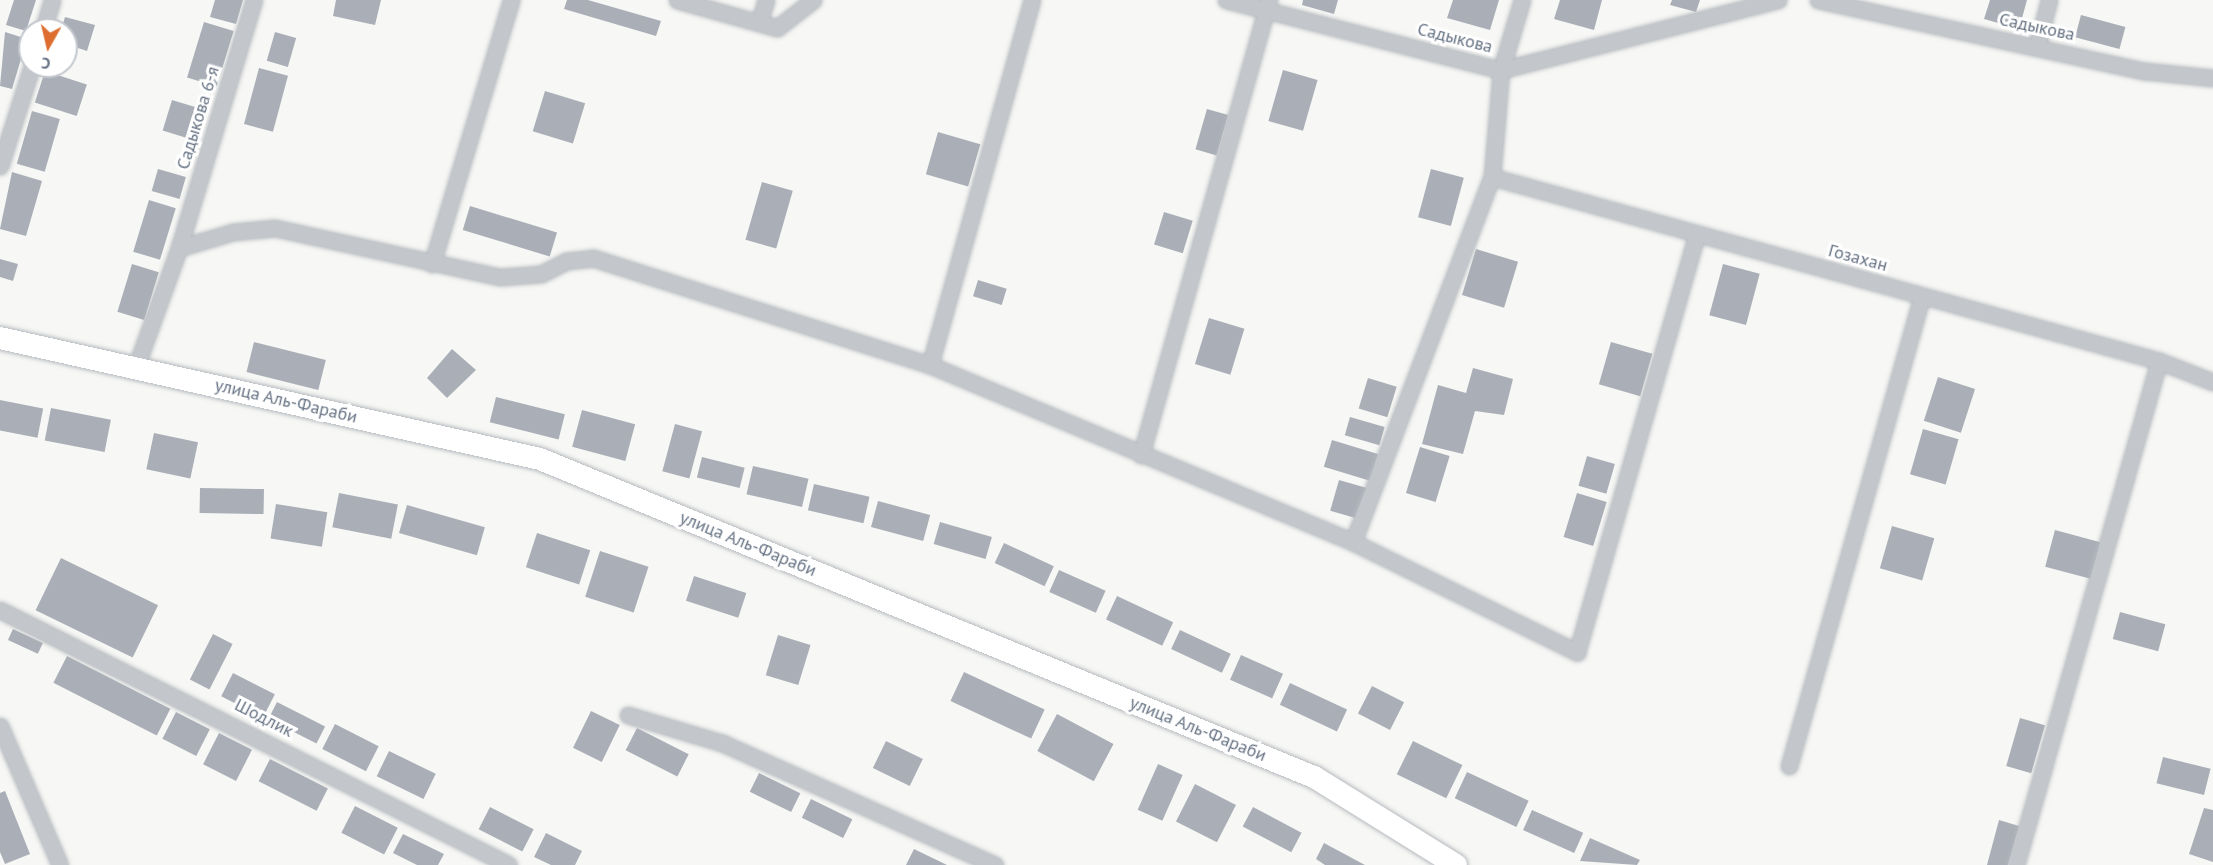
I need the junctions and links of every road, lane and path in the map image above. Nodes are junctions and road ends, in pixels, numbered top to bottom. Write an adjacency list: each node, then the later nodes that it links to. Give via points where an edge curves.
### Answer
1 (52, 0): 14 (street)
2 (254, 0): 23 (street, Садыкова 6-я)
3 (511, 0): 24 (street)
4 (677, 0): 15 (street)
5 (766, 0): 15 (street)
6 (813, 0): 15 (street, via 777,28)
7 (1032, 0): 28 (street)
8 (1227, 0): 13 (street, Садыкова)
9 (1522, 0): 17 (street)
10 (1778, 0): 17 (street, Садыкова)
11 (1818, 0): 16 (street, Садыкова)
12 (2049, 0): 16 (street)
13 (1267, 5): 17 (street, Садыкова); 31 (street)
14 (47, 18)
15 (759, 23)
16 (2037, 48): 19 (street, Садыкова, via 2145,71)
17 (1501, 70): 21 (street)
18 (28, 78): 20 (street)
19 (2213, 78)
20 (0, 166)
21 (1492, 177): 22 (street, Гозахан); 32 (street)
22 (1697, 234): 25 (street, Гозахан); 32 (street, via 1577,652)
23 (179, 248): 24 (street, via 233,232 275,228); 29 (street, Садыкова 6-я)
24 (432, 264): 28 (street, via 500,277 541,274 566,261 593,258)
25 (1922, 296): 27 (street, Гозахан); 36 (street)
26 (0, 338): 29 (main road, улица Аль-Фараби)
27 (2159, 361): 30 (street, Гозахан); 41 (street)
28 (930, 365): 31 (street)
29 (136, 367): 40 (main road, улица Аль-Фараби, via 540,459 1314,777)
30 (2213, 382)
31 (1141, 455): 32 (street)
32 (1353, 542)
33 (0, 610): 38 (street, Шодлик)
34 (628, 715): 39 (street, via 722,743)
35 (0, 726): 37 (street)
36 (1789, 766)
37 (60, 865)
38 (509, 865)
39 (994, 865)
40 (1456, 865)
41 (2016, 865)

